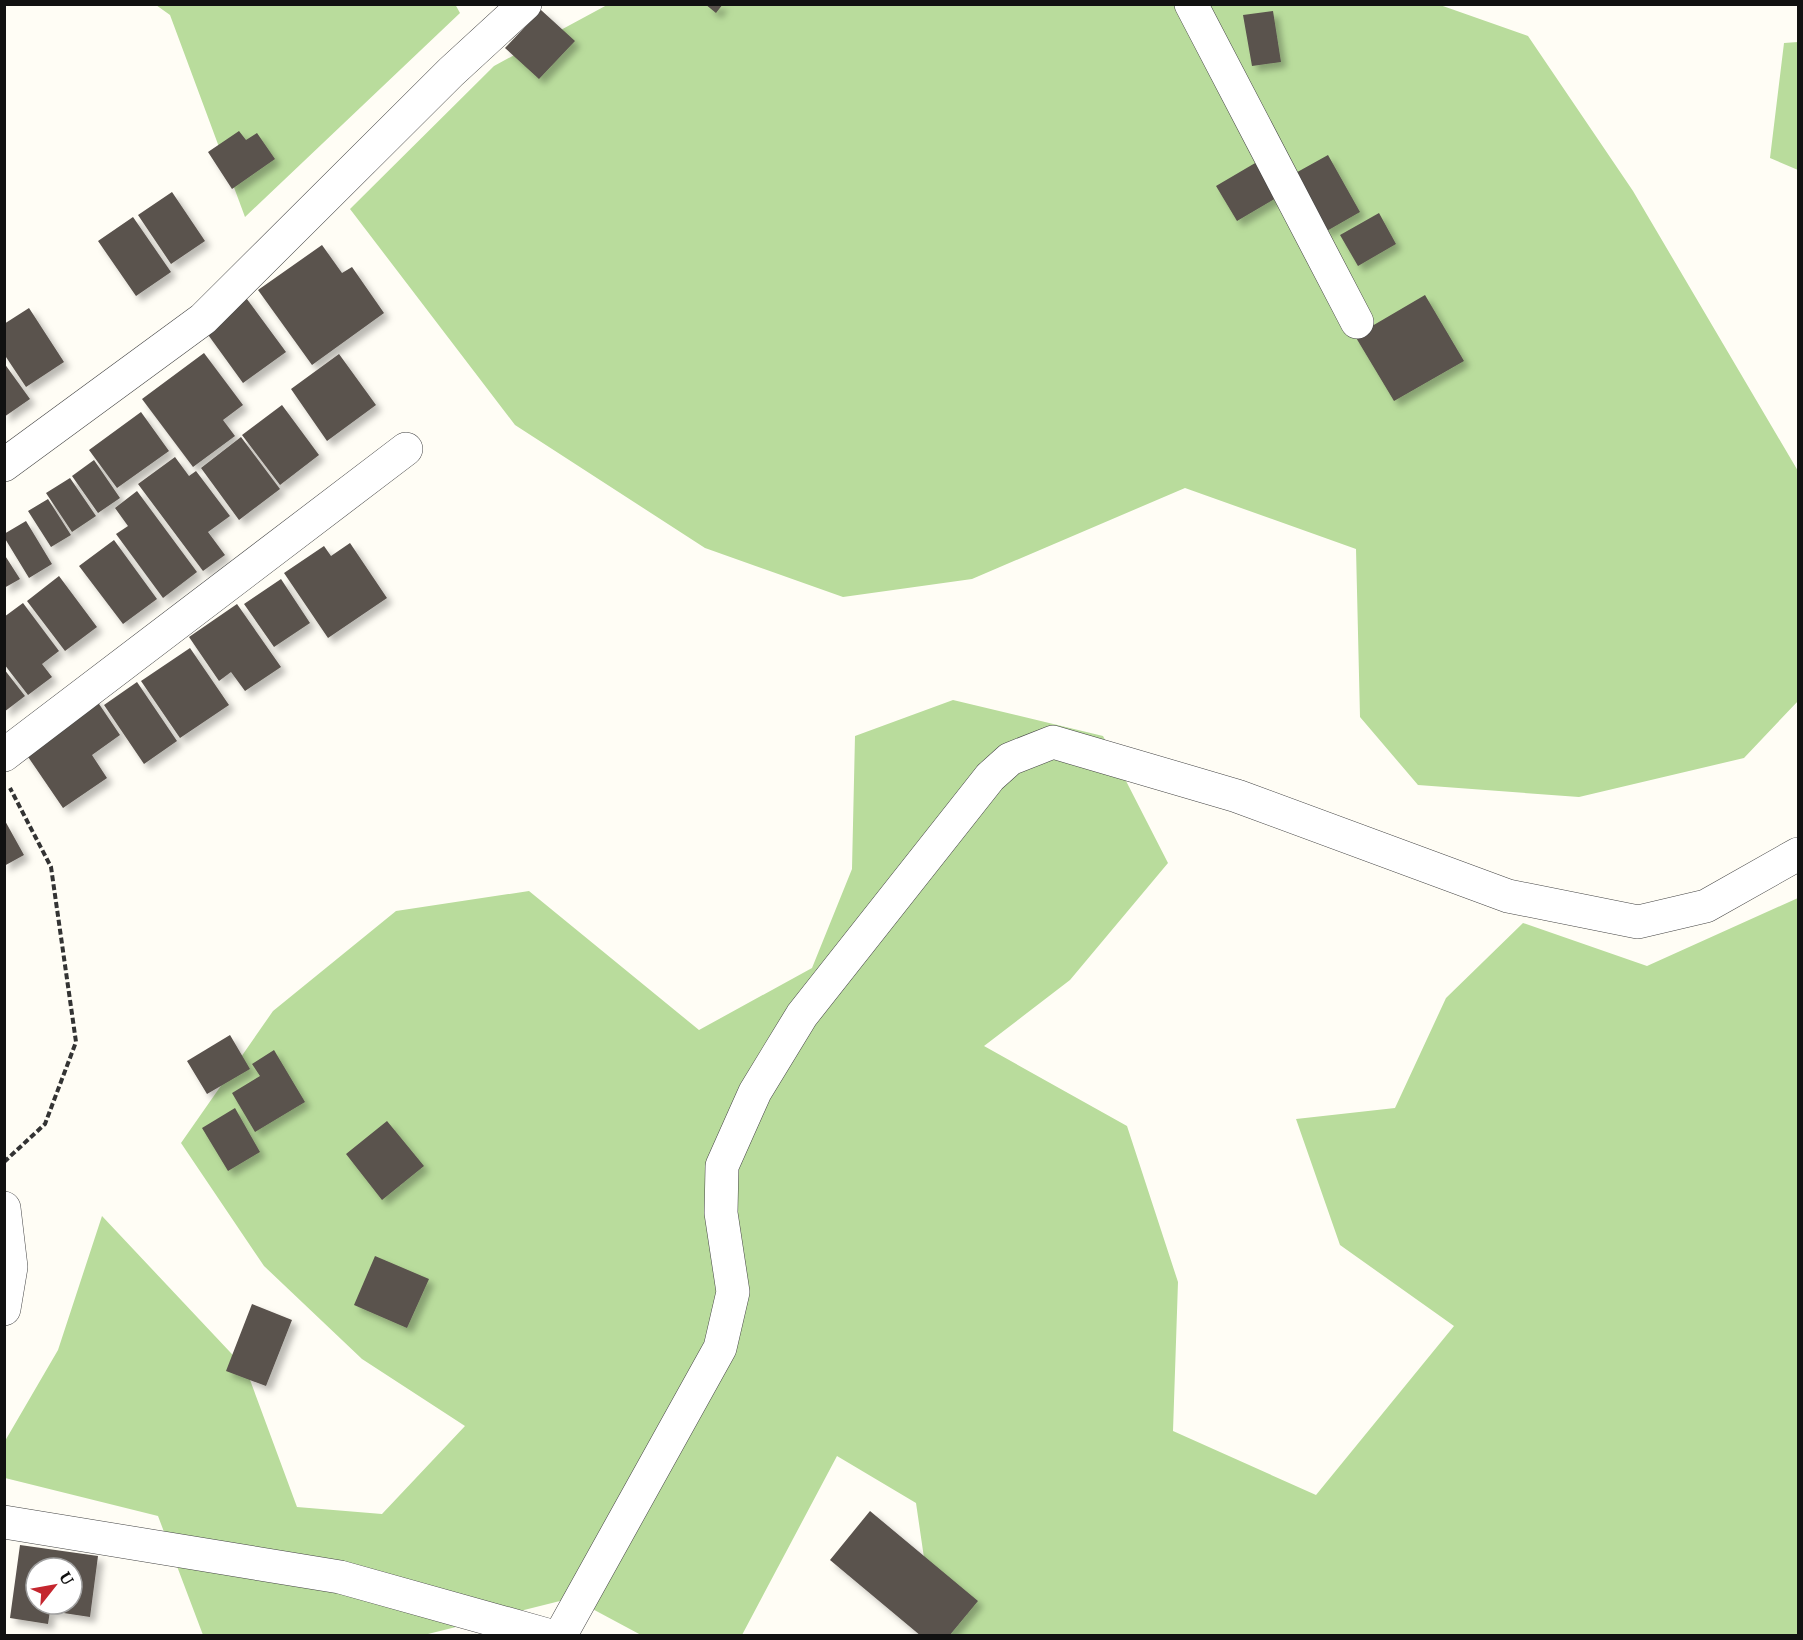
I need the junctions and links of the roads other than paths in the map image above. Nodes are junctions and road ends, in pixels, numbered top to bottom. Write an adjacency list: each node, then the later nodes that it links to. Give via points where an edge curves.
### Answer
1 (525, 4): 5 (street, via 202,319)
2 (1191, 4): 3 (street)
3 (1357, 322)
4 (406, 449): 6 (street)
5 (4, 465)
6 (7, 771)
7 (1798, 854): 12 (street, via 1706,906 1638,922 1508,896 1237,796 1053,742 1010,759 990,777 802,1015 755,1092 722,1166 721,1213 733,1292 720,1348)
8 (4, 1208): 9 (street, via 11,1267)
9 (4, 1309)
10 (4, 1522): 11 (street, via 340,1577)
11 (551, 1635)
12 (560, 1635)

